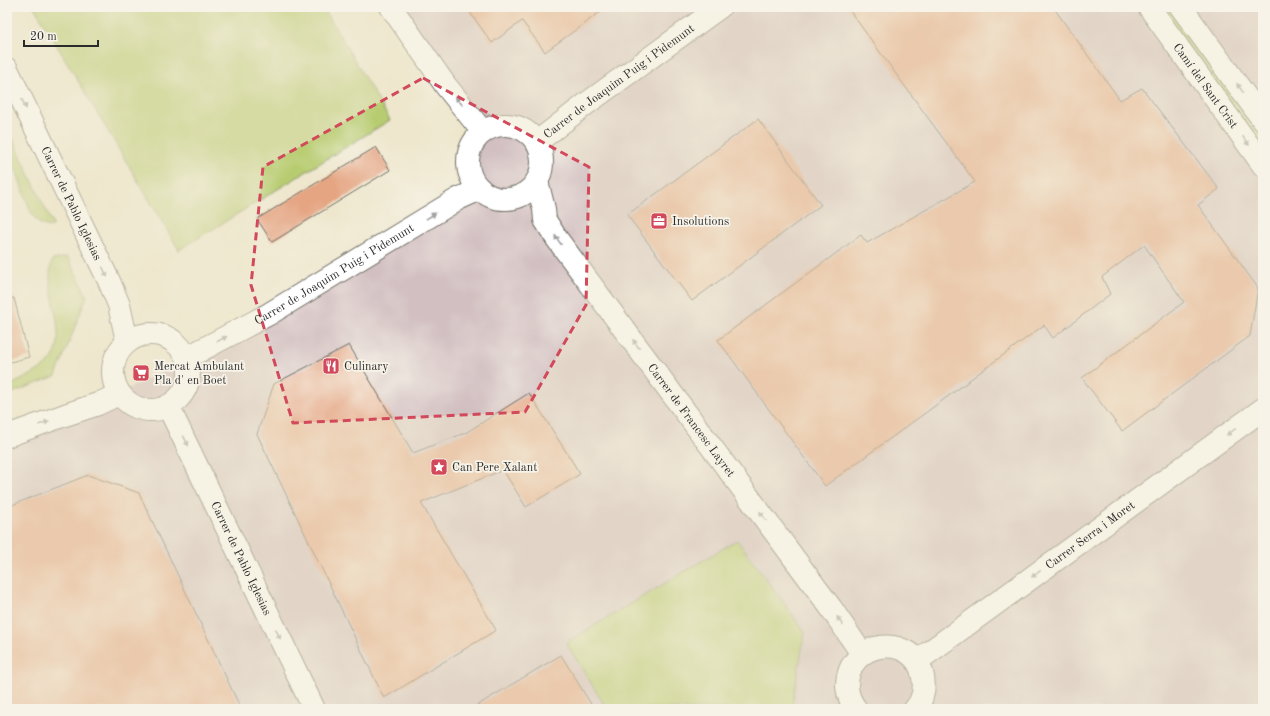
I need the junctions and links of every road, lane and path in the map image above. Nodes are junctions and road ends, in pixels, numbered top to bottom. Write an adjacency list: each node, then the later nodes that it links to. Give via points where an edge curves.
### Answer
1 (391, 7): 7 (street, one-way to 1, via 446,86)
2 (720, 7): 8 (street, Carrer de Joaquim Puig i Pidemunt)
3 (1149, 7): 9 (street, Camí del Sant Crist, one-way to 9)
4 (1181, 7): 6 (street, one-way to 4)
5 (7, 69): 12 (street, Carrer de Pablo Iglesias, one-way to 12, via 109,281 119,305)
6 (1263, 120)
7 (483, 132): 8 (street, via 497,125 512,125 527,131); 11 (street, via 471,146 468,161 472,178)
8 (537, 142): 10 (street, via 541,150 542,166)
9 (1263, 165)
10 (537, 181): 11 (street, via 529,190 517,197 504,199 491,196); 18 (street, Carrer de Francesc Layret, one-way to 10, via 831,608 558,239 545,220)
11 (480, 189): 13 (street, Carrer de Joaquim Puig i Pidemunt, one-way to 11, via 269,314 458,199)
12 (127, 341): 13 (street, via 144,334 162,334 177,343); 14 (street, via 118,352 113,366)
13 (188, 358): 15 (street, via 188,386 180,398)
14 (119, 394): 15 (street, via 141,409 155,410); 17 (street, one-way to 14)
15 (168, 406): 21 (street, Carrer de Pablo Iglesias, one-way to 21)
16 (1263, 409): 19 (street, Carrer Serra i Moret, one-way to 19)
17 (7, 436)
18 (862, 654): 19 (street, via 875,647 890,646 905,650); 20 (street, via 852,664 847,678)
19 (916, 661): 22 (street, via 922,672 924,684 922,696)
20 (853, 708)
21 (314, 709)
22 (915, 709)

